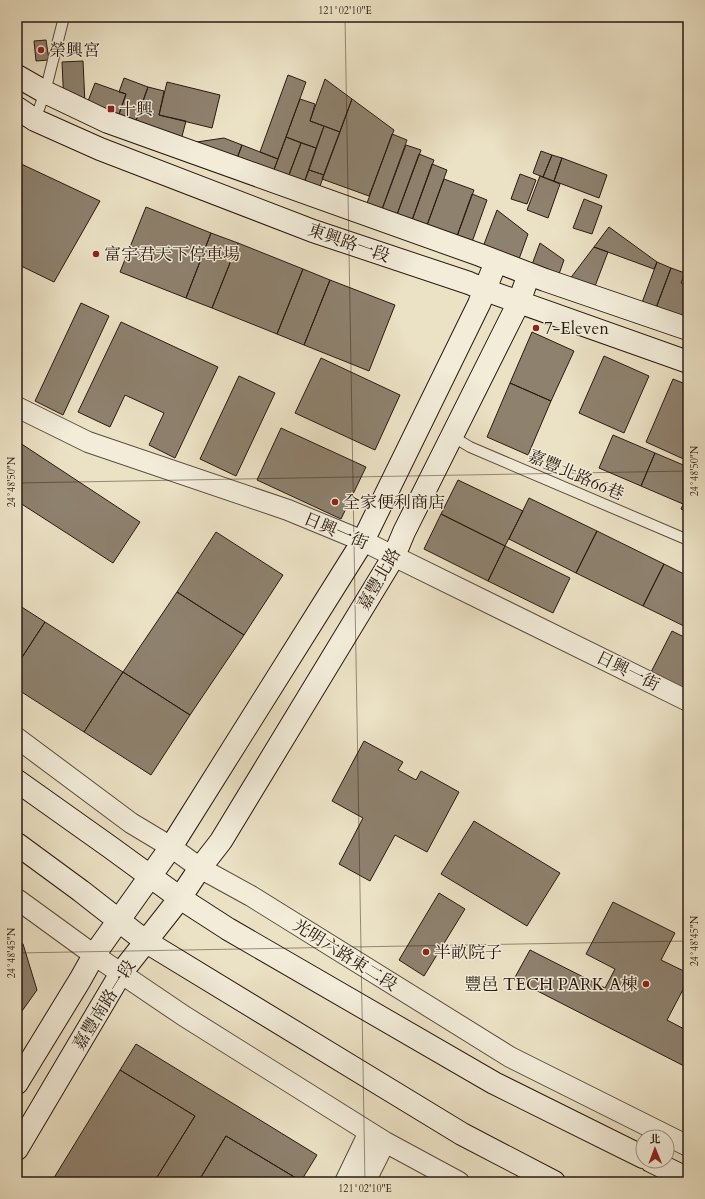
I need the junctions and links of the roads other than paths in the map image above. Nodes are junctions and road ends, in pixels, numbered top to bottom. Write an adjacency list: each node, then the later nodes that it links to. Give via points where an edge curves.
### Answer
1 (64, 17): 3 (lane)
2 (17, 76): 3 (street, 東興路一段)
3 (45, 92): 5 (lane); 6 (street, 東興路一段, via 108,122)
4 (17, 108): 5 (street, 東興路一段)
5 (35, 120): 8 (street, 東興路一段, via 100,149 313,231)
6 (496, 262): 7 (street, 東興路一段); 8 (street, 嘉豐北路)
7 (529, 274): 9 (street, 嘉豐北路); 10 (street, 東興路一段)
8 (485, 290): 9 (street, 東興路一段); 15 (street, 嘉豐北路)
9 (519, 302): 11 (street, 東興路一段); 13 (street, 嘉豐北路)
10 (688, 329)
11 (688, 362)
12 (17, 407): 15 (street, 日興一街, via 88,442 288,510)
13 (452, 436): 14 (lane, 嘉豐北路66巷, via 470,447); 16 (street, 嘉豐北路)
14 (688, 540)
15 (363, 541): 16 (street, 日興一街); 21 (street, 嘉豐北路)
16 (394, 556): 17 (street, 日興一街); 22 (street, 嘉豐北路, via 221,841)
17 (688, 701)
18 (17, 738): 21 (street, 光明六路東二段, via 131,823)
19 (17, 781): 23 (street, 光明六路東二段)
20 (17, 844): 26 (street)
21 (171, 847): 22 (street, 光明六路東二段); 23 (street, 嘉豐南路一段)
22 (200, 868): 25 (street, 嘉豐南路一段); 32 (street, 光明六路東二段, via 251,896 510,1057)
23 (150, 877): 25 (street, 光明六路東二段); 26 (street, 嘉豐南路一段)
24 (17, 898): 28 (street)
25 (180, 898): 27 (street, 嘉豐南路一段); 34 (street, 光明六路東二段, via 228,929 494,1083)
26 (118, 921): 27 (street); 28 (street, 嘉豐南路一段)
27 (145, 941): 29 (street, 嘉豐南路一段); 40 (street, via 462,1134)
28 (94, 955): 29 (street); 30 (street, 嘉豐南路一段)
29 (121, 973): 31 (street, via 184,1016); 33 (street, 嘉豐南路一段)
30 (17, 1083)
31 (377, 1137): 37 (street); 38 (street); 39 (street)
32 (688, 1146)
33 (17, 1149)
34 (635, 1153)
35 (667, 1169): 36 (street)
36 (688, 1179)
37 (345, 1182)
38 (365, 1182)
39 (459, 1182)
40 (554, 1182)

